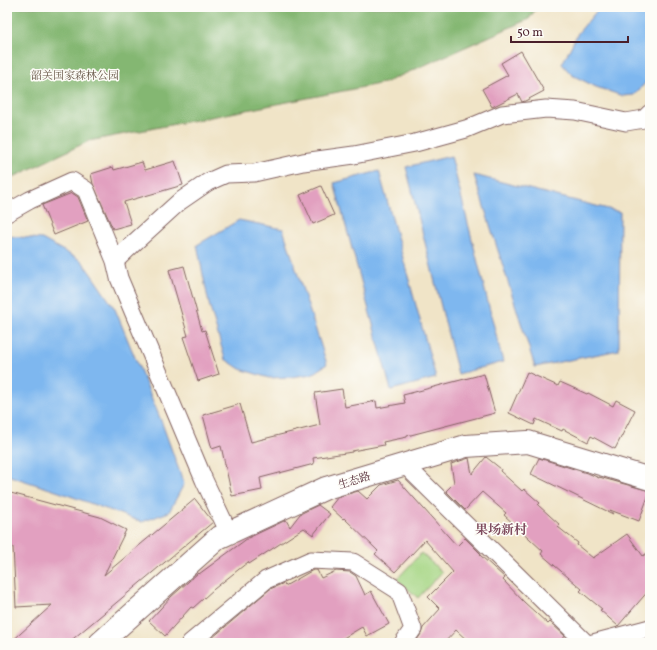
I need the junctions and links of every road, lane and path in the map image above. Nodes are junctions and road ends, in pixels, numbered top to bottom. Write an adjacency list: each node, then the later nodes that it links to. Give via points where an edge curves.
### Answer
1 (650, 113): 3 (street, via 644,119 626,122 575,111 546,109 502,114 466,129 416,143 254,173 226,174 208,182 180,202)
2 (7, 213): 3 (street, via 72,181 86,190)
3 (115, 261): 6 (street, via 119,278)
4 (405, 464): 5 (street, 生态路, via 466,446 528,442); 6 (street, 生态路, via 326,488); 11 (street)
5 (650, 479)
6 (229, 533): 8 (street, 生态路, via 218,538)
7 (650, 628): 12 (street)
8 (100, 643)
9 (190, 643): 10 (street, via 266,580 311,560 353,562 399,591 413,629)
10 (403, 643)
11 (586, 643)
12 (594, 643)

